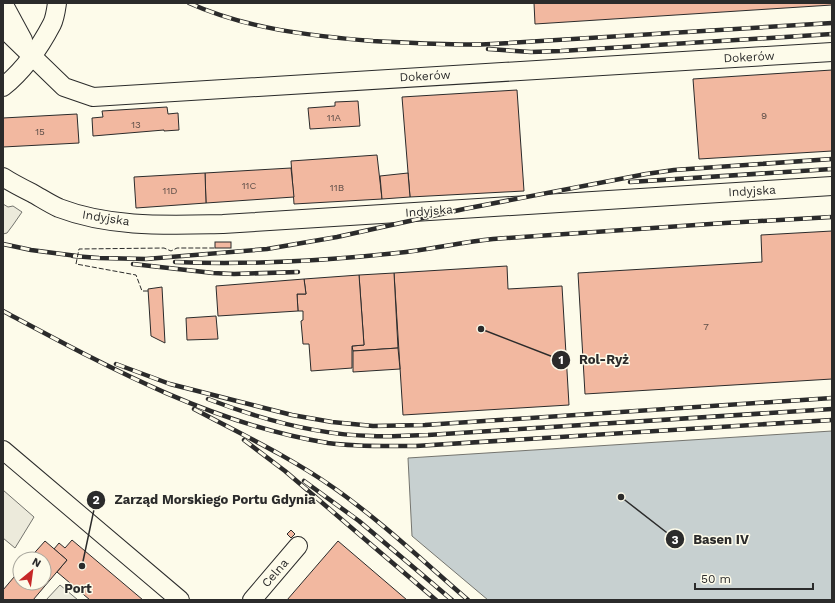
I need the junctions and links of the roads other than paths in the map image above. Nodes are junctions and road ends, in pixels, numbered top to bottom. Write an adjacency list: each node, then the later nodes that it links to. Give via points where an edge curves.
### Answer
1 (4, 3): 5 (street, Dokerów)
2 (58, 3): 5 (street, via 52,23)
3 (3, 28): 5 (street, Dokerów)
4 (832, 52): 5 (street, Dokerów, via 93,96 64,87)
5 (32, 57): 6 (street)
6 (3, 87)
7 (3, 163): 10 (street, Indyjska)
8 (3, 177): 10 (street, Indyjska)
9 (832, 186): 10 (street, Indyjska, via 223,224 145,224 100,220 58,208)
10 (31, 193)
11 (3, 450): 13 (street)
12 (298, 546): 14 (street, Celna)
13 (180, 600)
14 (252, 600)

